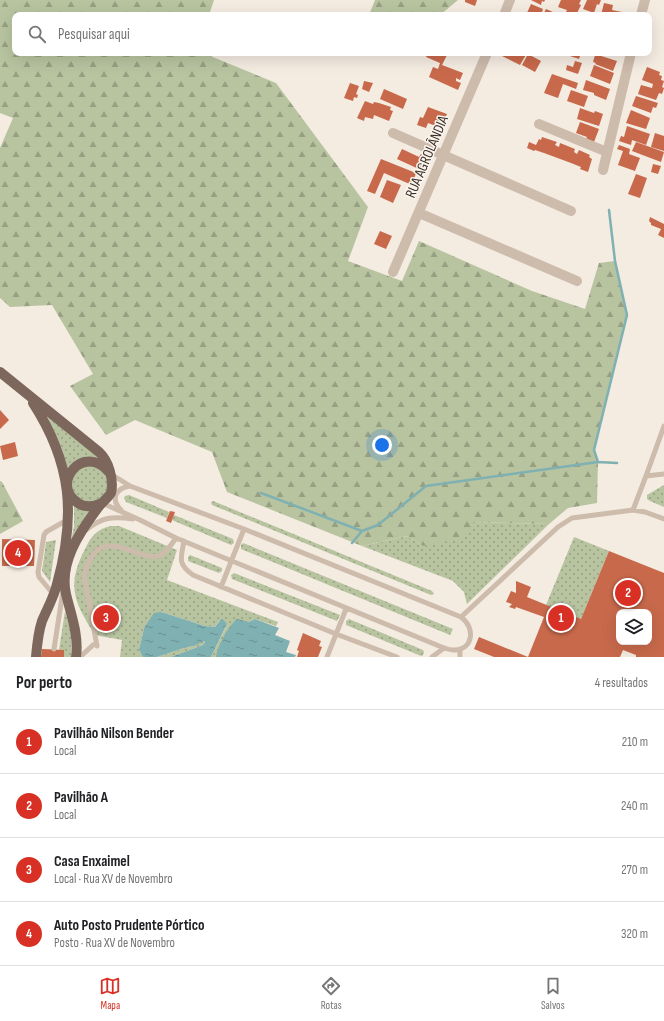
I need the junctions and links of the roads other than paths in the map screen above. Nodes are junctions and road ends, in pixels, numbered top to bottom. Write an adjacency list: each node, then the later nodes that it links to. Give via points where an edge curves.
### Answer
1 (510, 0): 3 (street)
2 (645, 0): 4 (street)
3 (505, 12)
4 (642, 12)
5 (486, 56): 10 (street, RUA AGROLÂNDIA)
6 (631, 56): 9 (street)
7 (539, 124): 9 (street)
8 (393, 133): 10 (street)
9 (607, 152): 11 (street)
10 (444, 155): 12 (street); 13 (street, RUA AGROLÂNDIA)
11 (602, 170)
12 (571, 210)
13 (419, 213): 14 (street, RUA AGROLÂNDIA); 15 (street)
14 (394, 272)
15 (577, 281)
16 (0, 372): 17 (main road)
17 (28, 395): 19 (main road, via 100,452); 23 (main road, via 54,441)
18 (664, 426): 21 (lane)
19 (109, 472): 22 (lane); 23 (main road, via 98,463 82,462 70,472); 24 (main road, via 112,486)
20 (664, 474): 21 (lane)
21 (646, 476): 25 (lane)
22 (130, 486): 26 (lane, via 118,491 116,497 116,504); 30 (lane)
23 (67, 487): 24 (main road, via 69,494 80,505 87,507); 27 (main road)
24 (102, 503): 26 (lane); 32 (main road)
25 (633, 510): 29 (lane); 39 (lane, via 572,518)
26 (123, 512): 28 (lane)
27 (68, 519): 37 (main road); 37 (lane, via 44,535 38,572 39,577)
28 (140, 520): 31 (lane); 32 (lane, via 122,517 103,519 92,525)
29 (664, 520)
30 (244, 529): 34 (lane); 39 (lane)
31 (176, 538): 33 (lane); 46 (lane, via 159,556 112,546 102,548 91,555 84,576 95,646)
32 (76, 541): 35 (main road)
33 (184, 541): 34 (lane); 36 (lane, via 184,569)
34 (231, 561): 36 (lane); 38 (lane)
35 (65, 576): 42 (lane); 45 (main road, via 77,639)
36 (221, 587): 40 (lane)
37 (54, 595): 44 (main road, via 39,630)
38 (346, 609): 40 (lane); 41 (lane)
39 (460, 617): 43 (lane, via 470,627 471,634 466,646)
40 (336, 634): 47 (lane); 48 (lane)
41 (444, 648): 43 (lane); 49 (lane)
42 (54, 649)
43 (460, 649): 50 (lane)
44 (36, 657)
45 (76, 657)
46 (80, 657)
47 (327, 657)
48 (397, 657)
49 (432, 657)
50 (460, 657)

